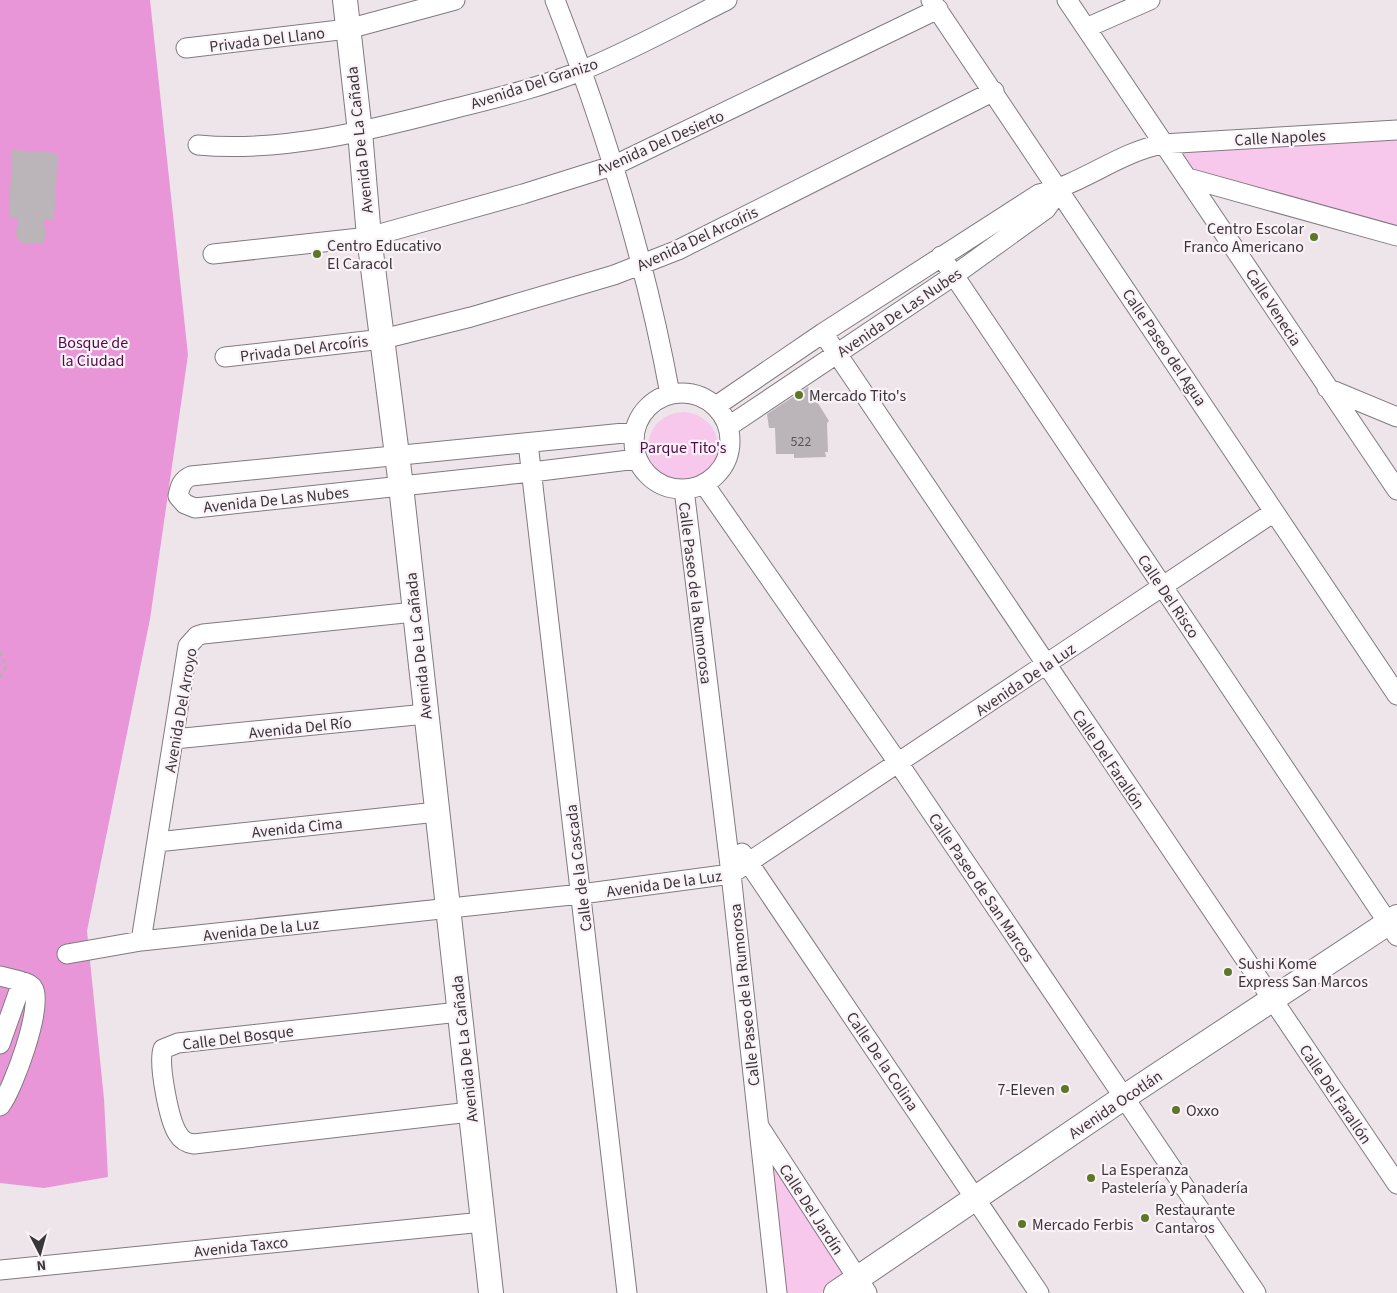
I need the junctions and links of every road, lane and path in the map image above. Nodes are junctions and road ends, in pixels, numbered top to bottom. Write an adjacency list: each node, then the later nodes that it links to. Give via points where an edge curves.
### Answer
1 (345, 0): 9 (main road, Avenida De La Cañada)
2 (455, 0): 9 (street, Privada Del Llano)
3 (555, 0): 11 (street)
4 (727, 0): 11 (street, Avenida Del Granizo)
5 (1067, 0): 8 (street, Calle Venecia)
6 (1150, 0): 8 (street)
7 (935, 4): 12 (street, Calle Paseo del Agua); 17 (street, Avenida Del Desierto)
8 (1086, 28): 15 (street, Calle Venecia)
9 (348, 29): 10 (street, Privada Del Llano); 14 (main road, Avenida De La Cañada)
10 (186, 48)
11 (583, 70): 14 (street, Avenida Del Granizo); 17 (street)
12 (994, 91): 19 (street, Calle Paseo del Agua); 24 (street, Avenida Del Arcoíris, via 742,219)
13 (1397, 130): 15 (street, Calle Napoles)
14 (360, 132): 16 (street, Avenida Del Granizo, via 236,146); 20 (main road, Avenida De La Cañada)
15 (1162, 144): 18 (street, Calle Venecia); 19 (street, Avenida De Las Nubes, via 1131,154)
16 (198, 145)
17 (615, 165): 20 (street, Avenida Del Desierto); 24 (street)
18 (1188, 178): 21 (street); 30 (street, Calle Venecia)
19 (1060, 189): 23 (street, Avenida De Las Nubes, via 1038,194); 25 (street, Avenida De Las Nubes, via 1046,209); 44 (street, Calle Paseo del Agua)
20 (368, 236): 22 (street, Avenida Del Desierto); 27 (main road, Avenida De La Cañada)
21 (1397, 236)
22 (213, 254)
23 (941, 256): 25 (street, Calle Del Risco); 26 (street, Avenida De Las Nubes)
24 (643, 265): 27 (street, Avenida Del Arcoíris, via 471,317); 31 (street)
25 (953, 276): 28 (street, Avenida De Las Nubes); 45 (street, Calle Del Risco)
26 (823, 333): 28 (street, Calle Del Farallón); 32 (street, Avenida De Las Nubes)
27 (383, 339): 29 (street, Privada Del Arcoíris); 37 (main road, Avenida De La Cañada)
28 (837, 354): 34 (street, Avenida De Las Nubes); 48 (street, Calle Del Farallón)
29 (225, 357)
30 (1326, 387): 33 (street); 43 (street, Calle Venecia)
31 (670, 394): 32 (street, via 695,394); 35 (street, via 653,402 641,415)
32 (716, 406): 34 (street)
33 (1397, 417)
34 (729, 426): 40 (street, via 731,443 727,460 718,474)
35 (634, 432): 36 (street, Avenida De Las Nubes); 38 (street)
36 (528, 443): 37 (street, Avenida De Las Nubes); 39 (street, Calle de la Cascada)
37 (397, 456): 41 (main road, Avenida De La Cañada); 41 (street, Avenida De Las Nubes, via 191,476 184,479 178,496 195,508)
38 (637, 459): 39 (street, Avenida De Las Nubes); 42 (street, via 648,475 664,486)
39 (532, 472): 41 (street, Avenida De Las Nubes); 59 (street, Calle de la Cascada)
40 (704, 484): 42 (street); 53 (street, Calle Paseo de San Marcos)
41 (401, 486): 46 (main road, Avenida De La Cañada)
42 (684, 489): 55 (street, Calle Paseo de la Rumorosa)
43 (1397, 490)
44 (1274, 512): 45 (street, Avenida De la Luz); 50 (street, Calle Paseo del Agua)
45 (1162, 586): 48 (street, Avenida De la Luz); 61 (street, Calle Del Risco)
46 (414, 612): 51 (main road, Avenida De La Cañada); 52 (street, Avenida Del Arroyo, via 197,636 188,646)
47 (0, 652): 49 (path, via 6,667)
48 (1047, 665): 53 (street, Avenida De la Luz); 66 (street, Calle Del Farallón)
49 (0, 678)
50 (1397, 695)
51 (426, 714): 52 (street, Avenida Del Río); 54 (main road, Avenida De La Cañada)
52 (174, 739): 56 (street, Avenida Del Arroyo)
53 (899, 764): 57 (street, Avenida De la Luz); 69 (street, Calle Paseo de San Marcos)
54 (437, 812): 56 (street, Avenida Cima); 60 (main road, Avenida De La Cañada)
55 (726, 830): 57 (street, Calle De la Colina); 58 (street, Calle Paseo de la Rumorosa)
56 (157, 842): 62 (street, Avenida Del Arroyo)
57 (749, 862): 58 (street, Avenida De la Luz); 74 (street, Calle De la Colina)
58 (731, 874): 59 (street, Avenida De la Luz); 72 (street, Calle Paseo de la Rumorosa)
59 (581, 894): 60 (street, Avenida De la Luz); 79 (street, Calle de la Cascada)
60 (449, 909): 62 (street, Avenida De la Luz); 67 (main road, Avenida De La Cañada)
61 (1394, 925): 66 (main road, Avenida Ocotlán)
62 (141, 941): 63 (street, Avenida De la Luz)
63 (68, 954)
64 (0, 976): 65 (street)
65 (20, 981): 68 (street, via 19,994); 70 (street, via 32,986 36,996 15,1080)
66 (1272, 1000): 69 (main road, Avenida Ocotlán); 73 (street, Calle Del Farallón)
67 (459, 1012): 71 (main road, Avenida De La Cañada); 71 (street, Calle Del Bosque, via 178,1043 163,1049 162,1067 174,1128 182,1139 194,1144)
68 (2, 1036)
69 (1122, 1098): 74 (main road, Avenida Ocotlán); 83 (street, Calle Paseo de San Marcos)
70 (0, 1106)
71 (470, 1112): 75 (main road, Avenida De La Cañada)
72 (758, 1125): 77 (street, Calle Del Jardín); 80 (street, Calle Paseo de la Rumorosa)
73 (1397, 1184)
74 (976, 1199): 77 (main road, Avenida Ocotlán); 82 (street, Calle De la Colina)
75 (482, 1222): 76 (street, Avenida Taxco); 78 (main road, Avenida De La Cañada)
76 (0, 1270)
77 (862, 1286): 81 (main road, Avenida Ocotlán)
78 (491, 1293)
79 (627, 1293)
80 (777, 1293)
81 (836, 1293)
82 (1039, 1293)
83 (1256, 1293)

